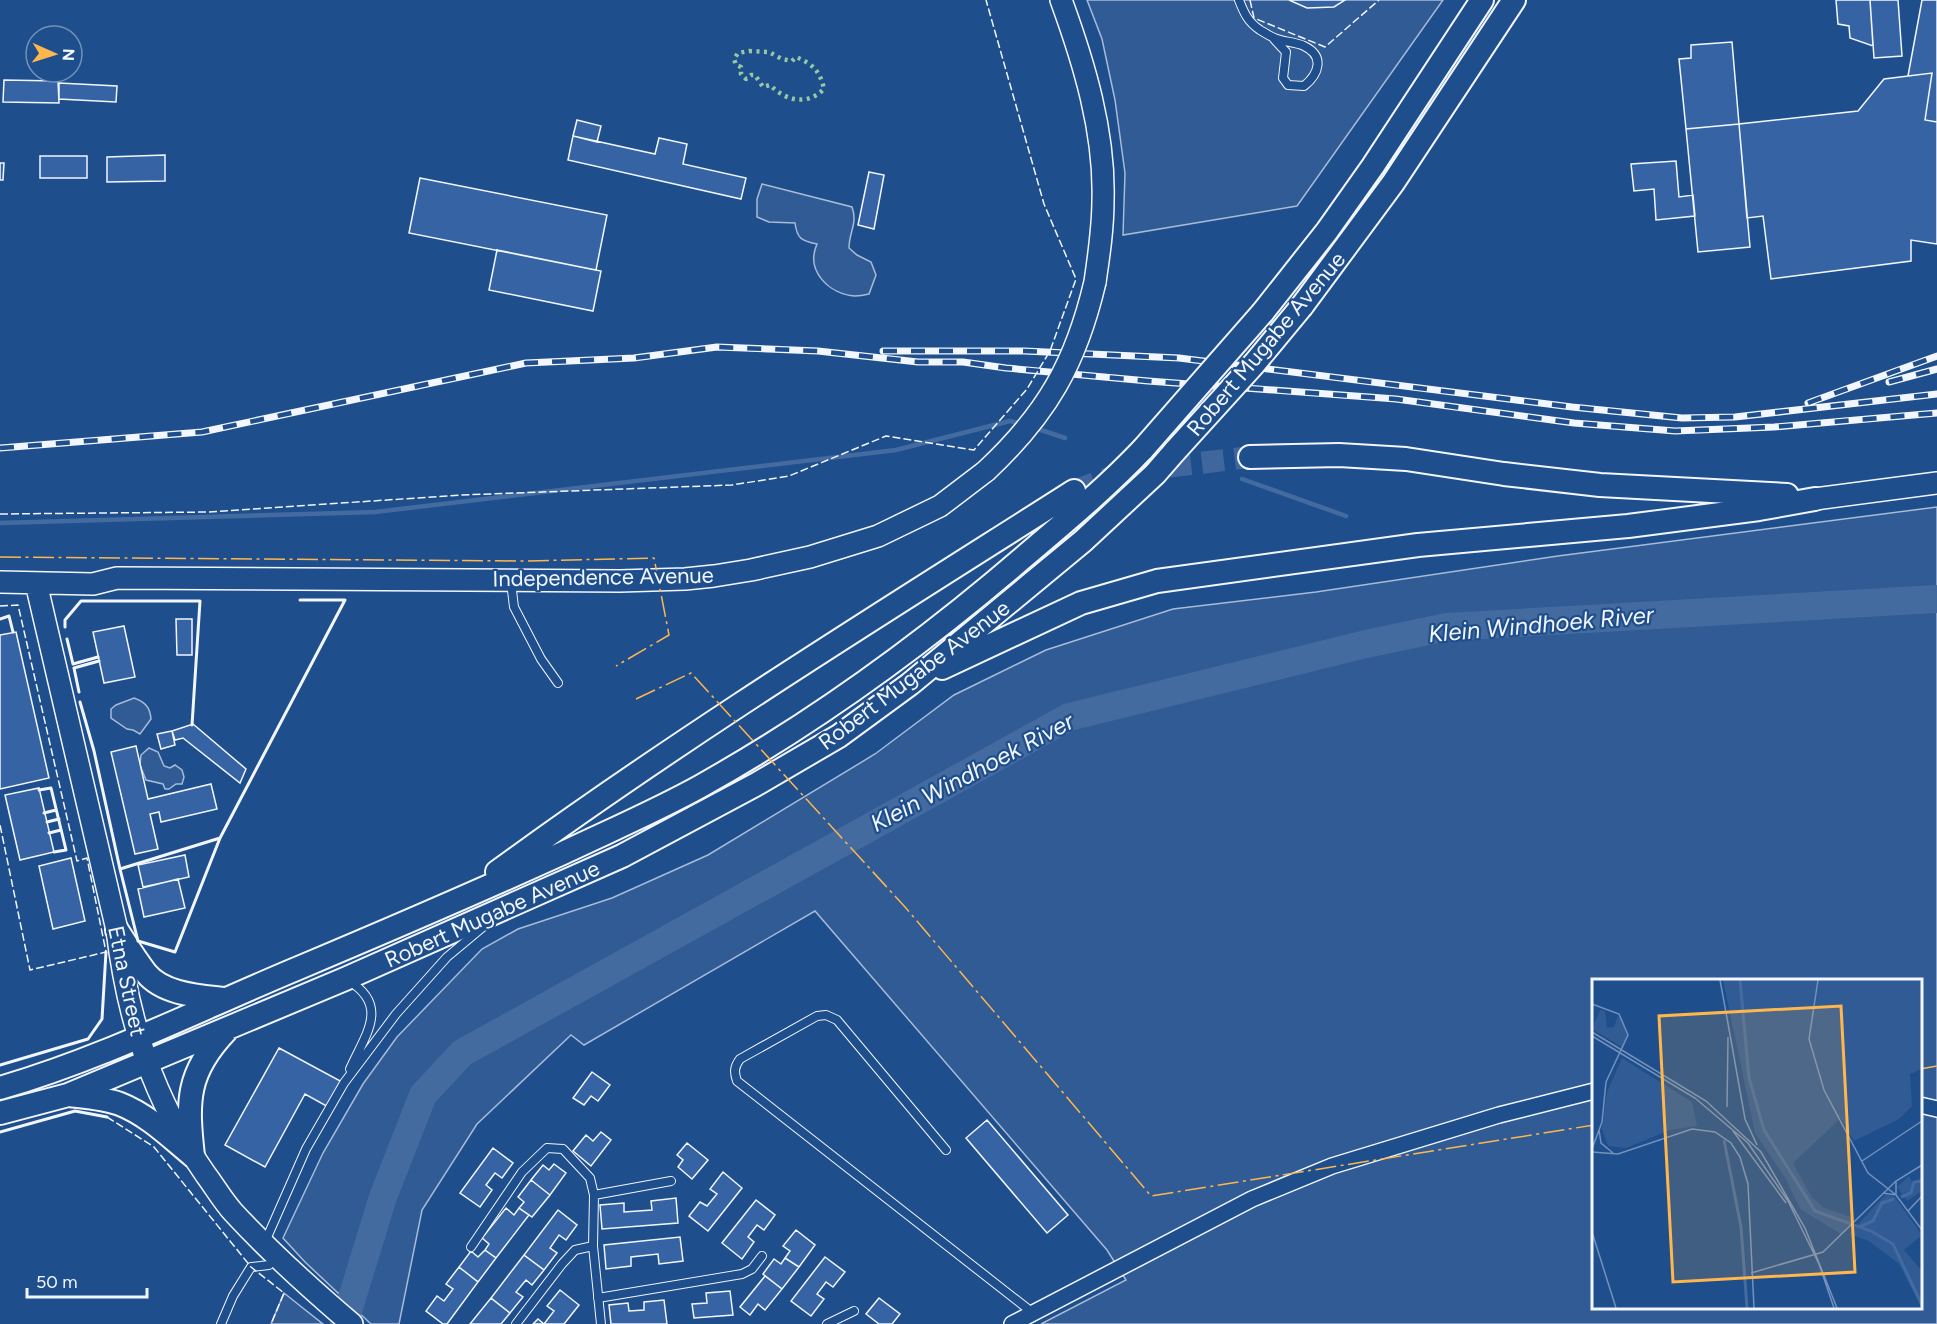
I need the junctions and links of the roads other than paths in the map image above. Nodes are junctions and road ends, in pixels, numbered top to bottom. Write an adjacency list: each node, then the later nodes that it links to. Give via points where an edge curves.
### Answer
1 (1060, 0): 12 (main road, Independence Avenue, bridge, via 1080,57 1098,134 1104,199 1101,244 1079,340 1030,425 1008,451 940,506 899,527 810,557 685,579)
2 (1239, 0): 5 (lane, via 1245,17)
3 (1482, 0): 16 (main road, Robert Mugabe Avenue, bridge, via 1327,231 1263,312 1143,449 1061,526 911,650 700,786)
4 (1514, 0): 15 (main road, Robert Mugabe Avenue, bridge, via 1393,183 1254,364 1155,474 1083,541)
5 (1274, 39): 5 (lane, via 1304,46 1314,53 1319,62 1317,72 1304,87 1288,85 1282,78 1286,52)
6 (1250, 457): 9 (main road, via 1339,455 1406,459 1600,485)
7 (1937, 483): 9 (main road)
8 (1074, 491): 16 (main road, via 779,678 573,817)
9 (1815, 499): 15 (main road, via 1640,525 1418,545 1157,581 1081,603)
10 (0, 570): 11 (main road, Independence Avenue)
11 (34, 576): 12 (main road, Independence Avenue, via 93,584 117,578); 13 (main road, Independence Avenue); 18 (main road, Etna Street)
12 (511, 580): 14 (lane, via 514,607)
13 (0, 582)
14 (558, 683)
15 (910, 684): 17 (main road, Robert Mugabe Avenue, via 839,736 755,785 622,856)
16 (459, 900): 20 (main road, Robert Mugabe Avenue)
17 (505, 909): 19 (main road, Robert Mugabe Avenue); 24 (lane, via 440,965 396,1014)
18 (117, 930): 20 (main road, via 156,981 195,996); 22 (main road, Etna Street, via 122,975)
19 (345, 979): 21 (main road, Robert Mugabe Avenue); 24 (lane, via 361,989 372,1005 372,1020)
20 (224, 999): 22 (main road, Robert Mugabe Avenue)
21 (238, 1024): 23 (main road, Robert Mugabe Avenue); 32 (main road, via 212,1046 194,1079 189,1099)
22 (138, 1038): 23 (main road, Etna Street); 25 (main road, Robert Mugabe Avenue, via 72,1066)
23 (146, 1062): 27 (main road, Robert Mugabe Avenue); 32 (main road, Etna Street, via 160,1098)
24 (344, 1083): 35 (lane, via 306,1149)
25 (0, 1088)
26 (1592, 1091): 42 (street, via 1332,1166 1252,1199)
27 (68, 1095): 30 (main road, Robert Mugabe Avenue); 32 (main road, via 122,1105 144,1116)
28 (1922, 1105): 29 (street)
29 (1937, 1108)
30 (0, 1113)
31 (946, 1150): 42 (lane, via 837,1020 817,1016 735,1065 737,1081)
32 (193, 1156): 35 (main road, Etna Street, via 231,1210)
33 (671, 1180): 34 (lane)
34 (594, 1195): 36 (lane); 37 (lane, via 590,1178 563,1149 547,1148 522,1172)
35 (264, 1242): 44 (main road, Etna Street)
36 (593, 1246): 40 (lane); 45 (lane, via 575,1250)
37 (471, 1247)
38 (762, 1256): 40 (lane, via 742,1274)
39 (269, 1265): 43 (lane, via 251,1267)
40 (598, 1298): 46 (lane)
41 (854, 1311): 47 (lane)
42 (1033, 1313): 48 (street)
43 (220, 1324)
44 (352, 1324)
45 (516, 1324)
46 (601, 1324)
47 (827, 1324)
48 (1012, 1324)

